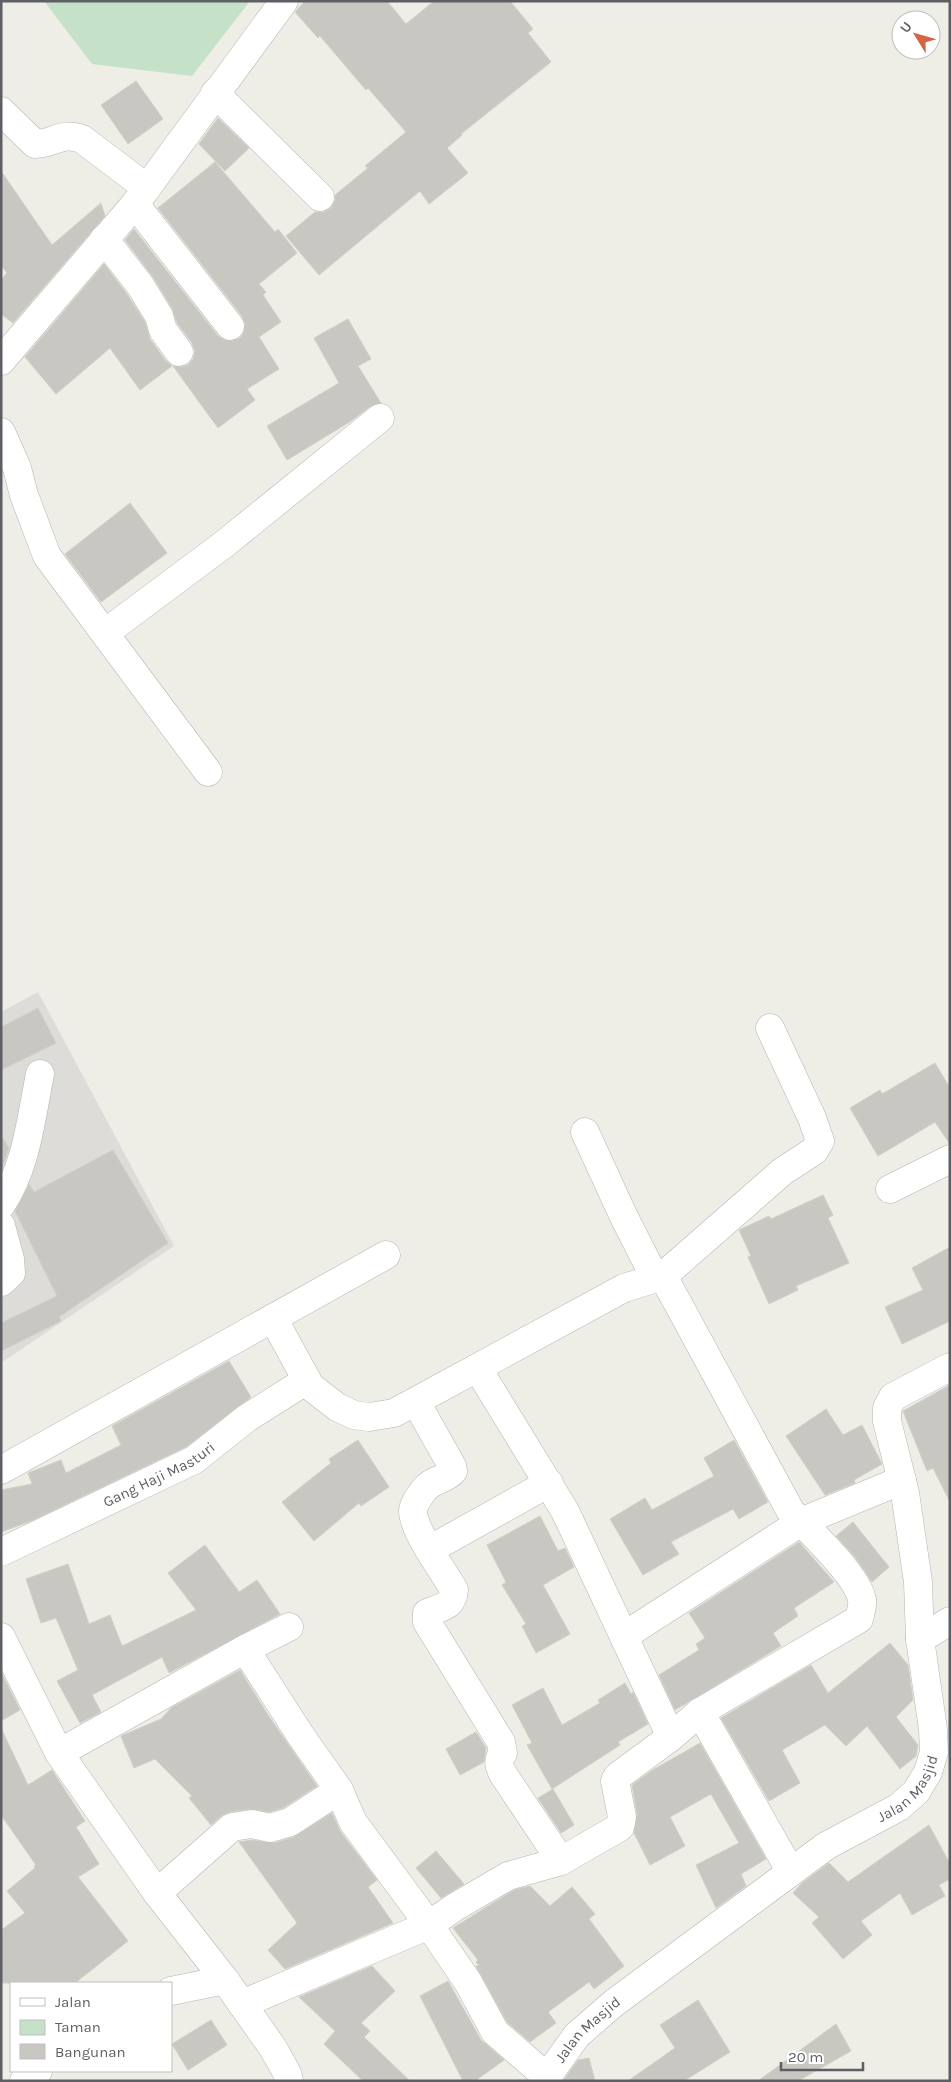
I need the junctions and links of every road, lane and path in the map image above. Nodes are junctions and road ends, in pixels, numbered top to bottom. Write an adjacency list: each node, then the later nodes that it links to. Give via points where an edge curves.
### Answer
1 (284, 1): 2 (street)
2 (215, 93): 4 (street); 5 (street)
3 (1, 111): 4 (street, via 35,144 63,136 74,135 82,139)
4 (141, 196): 6 (street); 7 (street)
5 (320, 197)
6 (104, 239): 8 (street, via 144,292 159,316 163,330); 9 (street)
7 (230, 326)
8 (179, 352)
9 (1, 361)
10 (380, 418): 12 (street, via 223,545)
11 (1, 432): 12 (street, via 17,468 46,556)
12 (106, 633): 13 (street, via 130,670)
13 (208, 772)
14 (770, 1028): 22 (street, via 820,1141 814,1151 783,1171)
15 (40, 1074): 19 (street, via 25,1153)
16 (585, 1132): 22 (street, via 623,1215)
17 (950, 1159): 18 (street)
18 (890, 1189)
19 (1, 1205)
20 (1, 1226): 23 (street, via 11,1273)
21 (386, 1256): 24 (street)
22 (659, 1277): 26 (street, via 624,1288); 32 (street, via 791,1512)
23 (1, 1282)
24 (273, 1318): 27 (street); 29 (street)
25 (950, 1367): 30 (street, Jalan Masjid, via 893,1397 887,1408 887,1421)
26 (478, 1368): 28 (street); 31 (street)
27 (307, 1380): 28 (street, via 337,1407 354,1415 369,1417 394,1413); 34 (street, Gang Haji Masturi, via 247,1418 194,1460)
28 (416, 1402): 33 (street, via 453,1471 425,1488 413,1508 414,1519)
29 (1, 1470)
30 (902, 1480): 32 (street); 39 (street, Jalan Masjid, via 918,1582)
31 (549, 1483): 33 (street); 37 (street)
32 (801, 1522): 37 (street); 41 (street, via 854,1582 862,1601 859,1620)
33 (429, 1550): 47 (street, via 454,1590 454,1597 450,1604 427,1613 427,1622 500,1742 503,1753 499,1765 503,1774)
34 (1, 1552)
35 (950, 1621): 39 (street)
36 (289, 1627): 40 (street)
37 (624, 1636): 42 (street)
38 (2, 1639): 43 (street)
39 (920, 1639): 45 (street, Jalan Masjid, via 934,1752)
40 (245, 1649): 43 (street); 46 (street)
41 (700, 1712): 42 (street); 48 (street)
42 (671, 1737): 47 (street, via 615,1781 622,1817 620,1827)
43 (59, 1753): 49 (street)
44 (950, 1769): 45 (street)
45 (923, 1781): 48 (street, Jalan Masjid, via 899,1807 826,1846)
46 (339, 1790): 49 (street, via 290,1822 270,1828 252,1824 232,1827); 50 (street, via 353,1822)
47 (561, 1861): 50 (street, via 508,1876)
48 (792, 1872): 55 (street, Jalan Masjid, via 614,2003 577,2035)
49 (157, 1893): 51 (street)
50 (429, 1924): 53 (street); 55 (street, via 468,1982 495,2032)
51 (225, 1980): 52 (street); 53 (street)
52 (172, 1991)
53 (242, 2004): 57 (street, via 273,2048)
54 (37, 2072): 56 (street)
55 (546, 2079)
56 (24, 2081)
57 (289, 2081)

